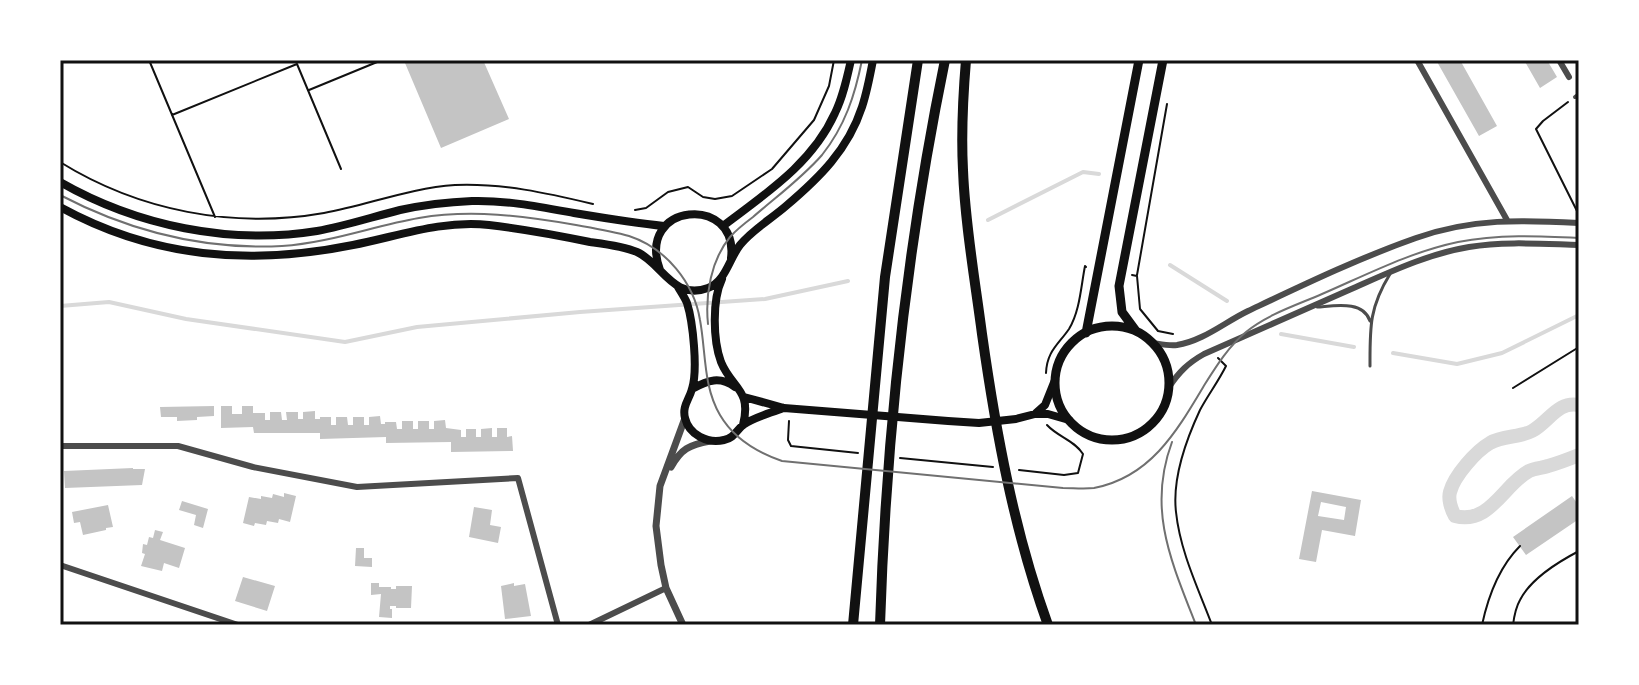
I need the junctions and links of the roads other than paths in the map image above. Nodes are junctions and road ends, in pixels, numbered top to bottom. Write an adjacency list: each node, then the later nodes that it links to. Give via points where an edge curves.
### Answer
1 (851, 60): 16 (main road, via 835,114 814,149)
2 (873, 60): 18 (main road, via 862,109 845,145 818,179 740,246)
3 (918, 60): 47 (highway, via 885,277)
4 (945, 60): 48 (highway, via 908,274)
5 (966, 60): 49 (highway, via 964,194 986,362 1012,503)
6 (1139, 60): 26 (main road)
7 (1163, 60): 25 (main road, via 1119,286 1122,312)
8 (1417, 60): 13 (street)
9 (1559, 60): 10 (street)
10 (1569, 77)
11 (60, 182): 15 (main road, via 139,217 224,234 317,231 422,206 474,201)
12 (60, 207): 19 (main road, via 168,249 230,256 320,252 427,227 473,223 616,247 639,253)
13 (1507, 220): 14 (street); 27 (street, via 1419,237 1190,342)
14 (1579, 223)
15 (664, 226): 16 (main road, via 687,213 700,213); 19 (main road, via 655,249)
16 (723, 226): 18 (main road, via 732,249)
17 (1579, 245): 20 (street, via 1471,247)
18 (730, 263): 21 (main road)
19 (660, 271): 22 (main road)
20 (1391, 272): 23 (street); 24 (lane)
21 (724, 275): 22 (main road, via 708,288); 32 (main road, via 714,301 716,332 721,362)
22 (677, 286): 31 (main road, via 687,302 693,333)
23 (1310, 307): 24 (lane, via 1354,307 1368,315); 30 (street, via 1189,362)
24 (1370, 325): 28 (lane)
25 (1136, 331): 26 (main road, via 1102,327); 27 (main road)
26 (1086, 333): 29 (main road, via 1064,352)
27 (1153, 343): 30 (main road, via 1168,371)
28 (1370, 366)
29 (1050, 378): 34 (main road, via 1045,405); 36 (main road)
30 (1169, 387): 36 (main road, via 1156,419 1127,438 1093,437)
31 (692, 389): 32 (main road, via 708,380 727,381); 35 (main road)
32 (742, 393): 33 (main road); 37 (main road, via 747,410)
33 (787, 408): 34 (main road, via 979,423); 37 (main road)
34 (1035, 414): 36 (main road)
35 (685, 418): 38 (main road, via 696,435); 40 (street)
36 (1069, 420)
37 (743, 425): 38 (main road, via 725,440)
38 (710, 441): 40 (street, via 679,453)
39 (60, 446): 44 (street, via 178,446 357,487 518,478)
40 (660, 486): 42 (street, via 656,526)
41 (60, 565): 43 (street)
42 (666, 588): 45 (street); 46 (street)
43 (238, 625)
44 (558, 625)
45 (589, 625)
46 (683, 625)
47 (853, 625)
48 (880, 625)
49 (1048, 625)

